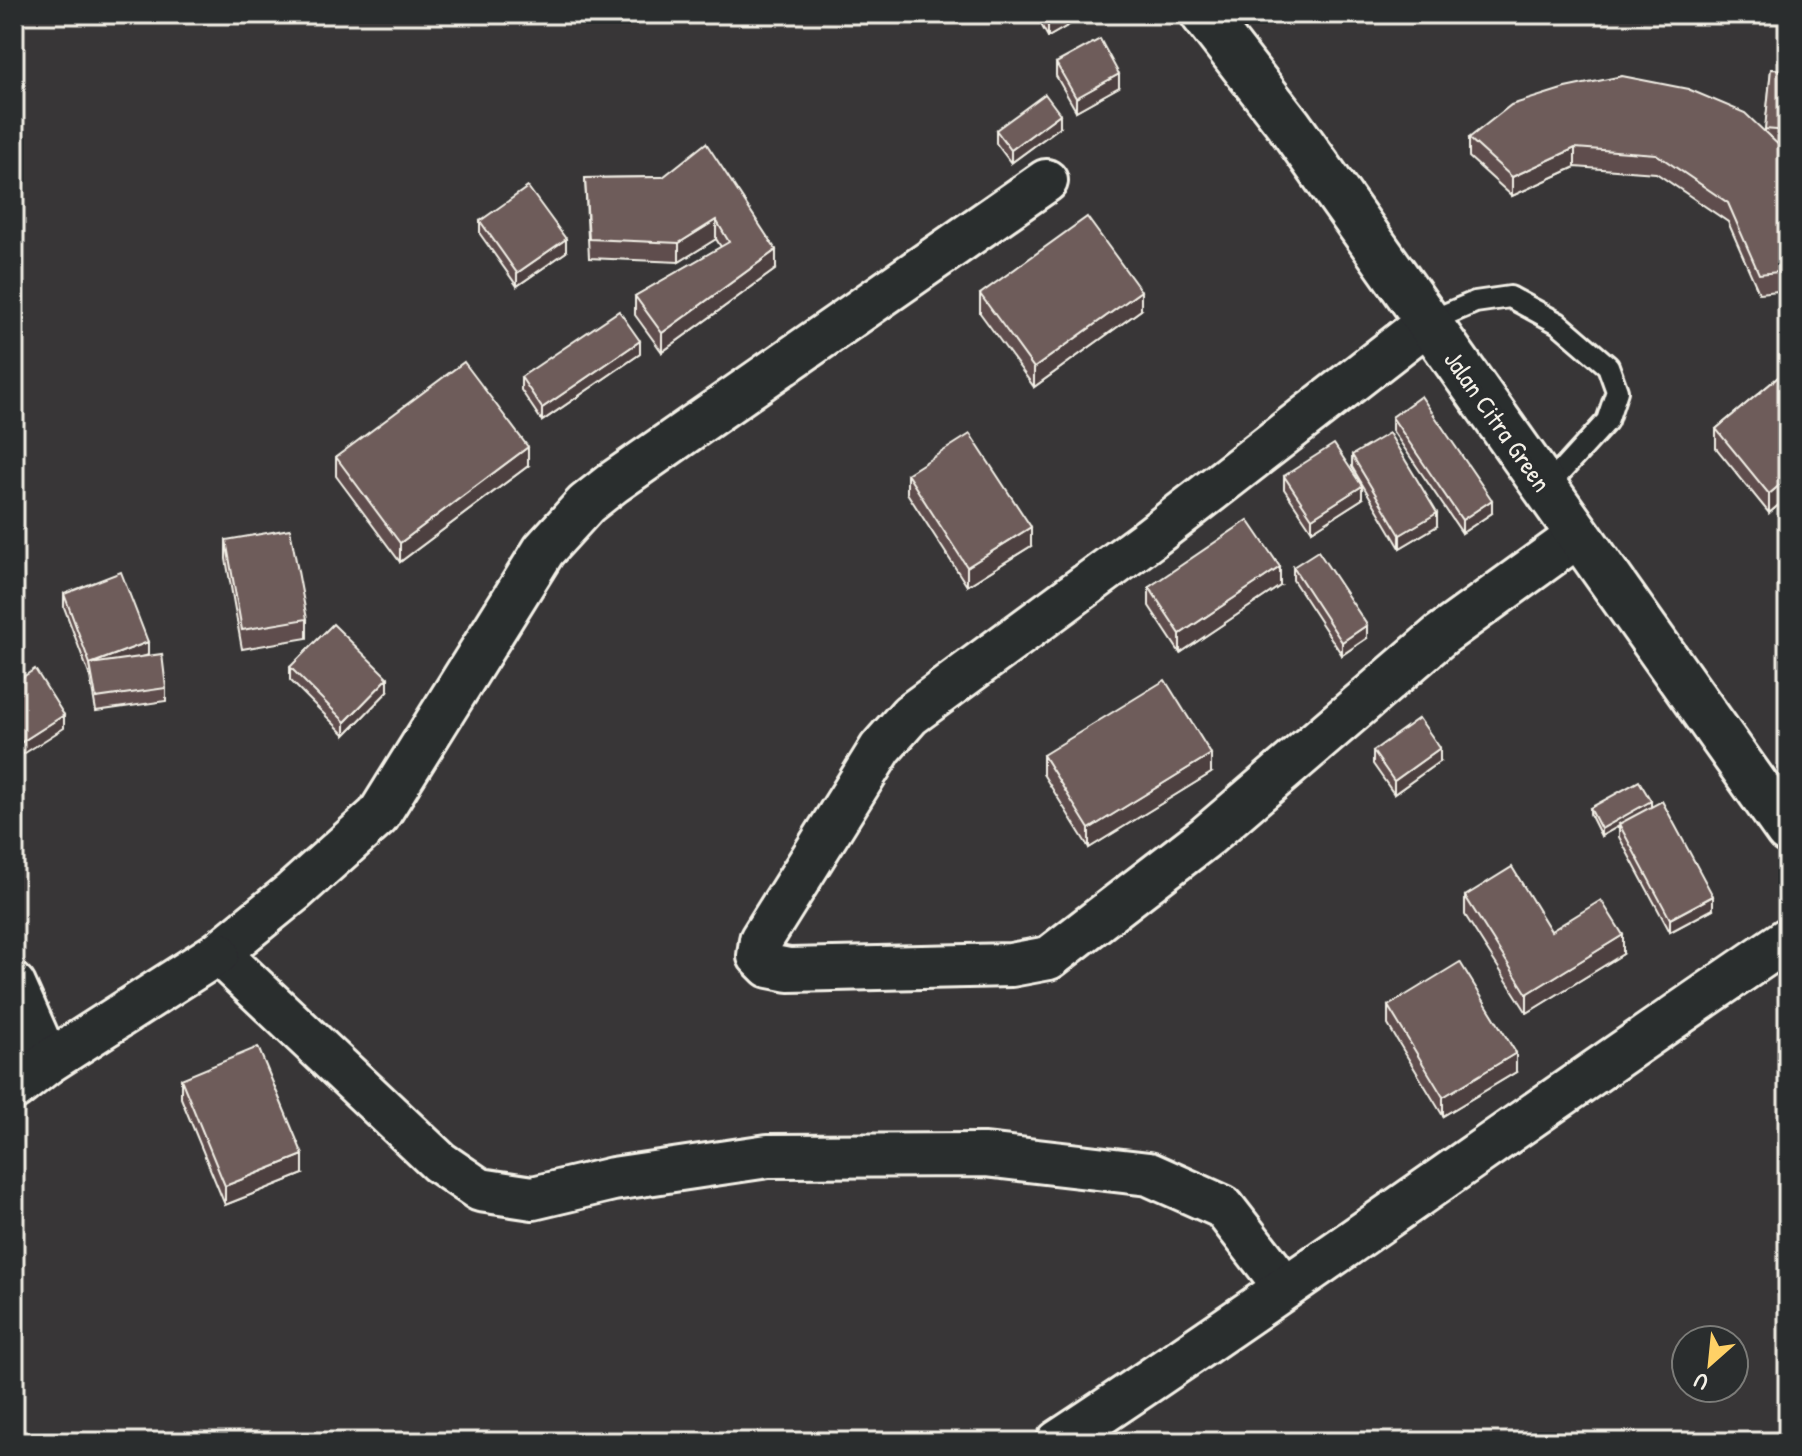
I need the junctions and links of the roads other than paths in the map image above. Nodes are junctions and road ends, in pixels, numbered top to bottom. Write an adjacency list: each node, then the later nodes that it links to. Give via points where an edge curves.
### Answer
1 (1203, 14): 3 (street, Jalan Citra Green)
2 (1046, 181): 8 (street, via 586,504 544,550 378,816)
3 (1428, 322): 4 (street, Jalan Citra Green); 4 (lane, via 1475,302 1510,297 1558,323 1608,366 1617,391 1607,421); 5 (street, via 1149,539 910,715 881,748 761,940 759,956 769,966 789,970 1011,965 1049,958 1207,836 1441,635)
4 (1546, 488): 5 (street, Jalan Citra Green)
5 (1579, 535): 6 (street, Jalan Citra Green)
6 (1788, 831)
7 (1788, 939): 12 (street)
8 (218, 953): 10 (street); 12 (street, via 439,1162 480,1190 533,1198 613,1179 768,1156 985,1155 1149,1174 1223,1207)
9 (14, 985): 10 (street)
10 (48, 1062): 11 (street)
11 (14, 1089)
12 (1285, 1287): 13 (street)
13 (1058, 1442)

